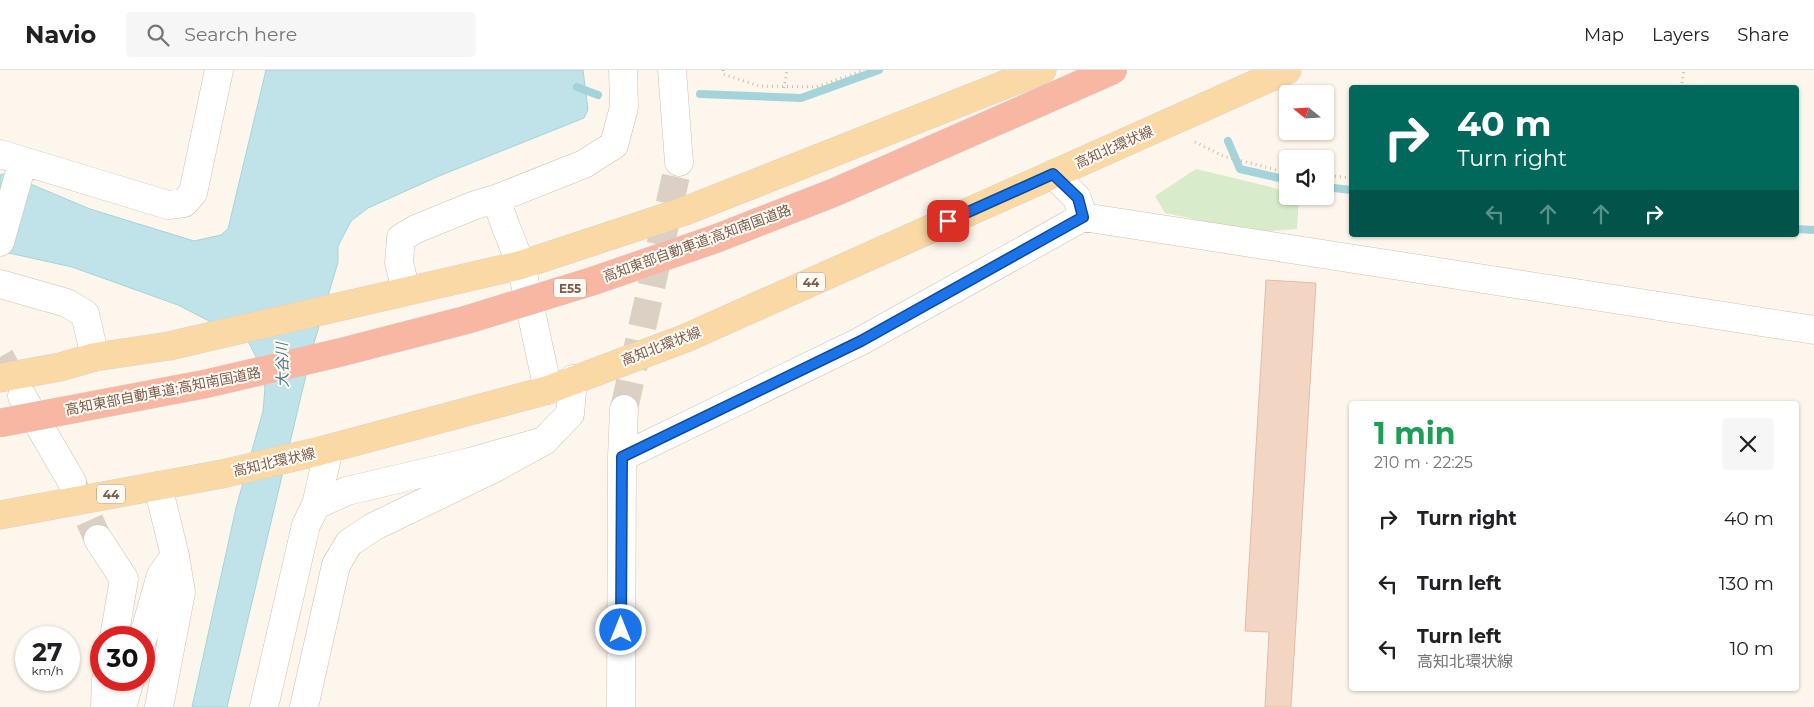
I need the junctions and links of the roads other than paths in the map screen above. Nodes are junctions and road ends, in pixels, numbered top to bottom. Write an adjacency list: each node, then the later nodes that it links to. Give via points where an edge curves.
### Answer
1 (219, 70): 7 (street, via 193,193 184,203 168,205)
2 (623, 70): 10 (street, via 624,107 614,145 584,164)
3 (672, 70): 8 (street)
4 (1042, 70): 13 (main road, via 685,211)
5 (1114, 70): 23 (highway, 高知東部自動車道;高知南国道路 / E55, bridge, via 833,193 715,239 593,281 466,320 338,353 205,384)
6 (1287, 70): 9 (main road, 高知北環状線 / 44)
7 (12, 158): 12 (street)
8 (679, 162)
9 (1053, 174): 11 (street, via 1078,198); 19 (main road, 高知北環状線 / 44, via 686,338)
10 (496, 199): 13 (street); 15 (street, via 416,228 401,238 399,262)
11 (1083, 217): 16 (street); 26 (street, via 861,341)
12 (0, 242)
13 (521, 265): 15 (main road); 20 (street)
14 (0, 284): 17 (street, via 67,303 85,314)
15 (406, 291): 17 (main road, via 169,346)
16 (1814, 330)
17 (95, 357): 18 (main road)
18 (0, 378)
19 (573, 379): 20 (main road, 高知北環状線 / 44); 24 (street, via 570,414)
20 (548, 390): 25 (main road, 高知北環状線 / 44)
21 (22, 396): 27 (street)
22 (624, 409): 26 (street)
23 (0, 423)
24 (544, 441): 29 (street, via 347,491); 41 (street, via 373,526 349,543 336,565)
25 (324, 450): 28 (main road, 高知北環状線 / 44); 29 (street)
26 (622, 457): 42 (street)
27 (72, 482)
28 (158, 486): 30 (main road, 高知北環状線 / 44); 32 (street)
29 (316, 505): 40 (street, via 306,525)
30 (0, 516)
31 (98, 539): 33 (street, via 124,579)
32 (176, 556): 34 (street, via 162,575); 39 (street, via 181,592)
33 (116, 626)
34 (147, 626)
35 (106, 691): 37 (street)
36 (127, 691): 38 (street)
37 (105, 707)
38 (122, 707)
39 (159, 707)
40 (264, 707)
41 (304, 707)
42 (620, 707)

